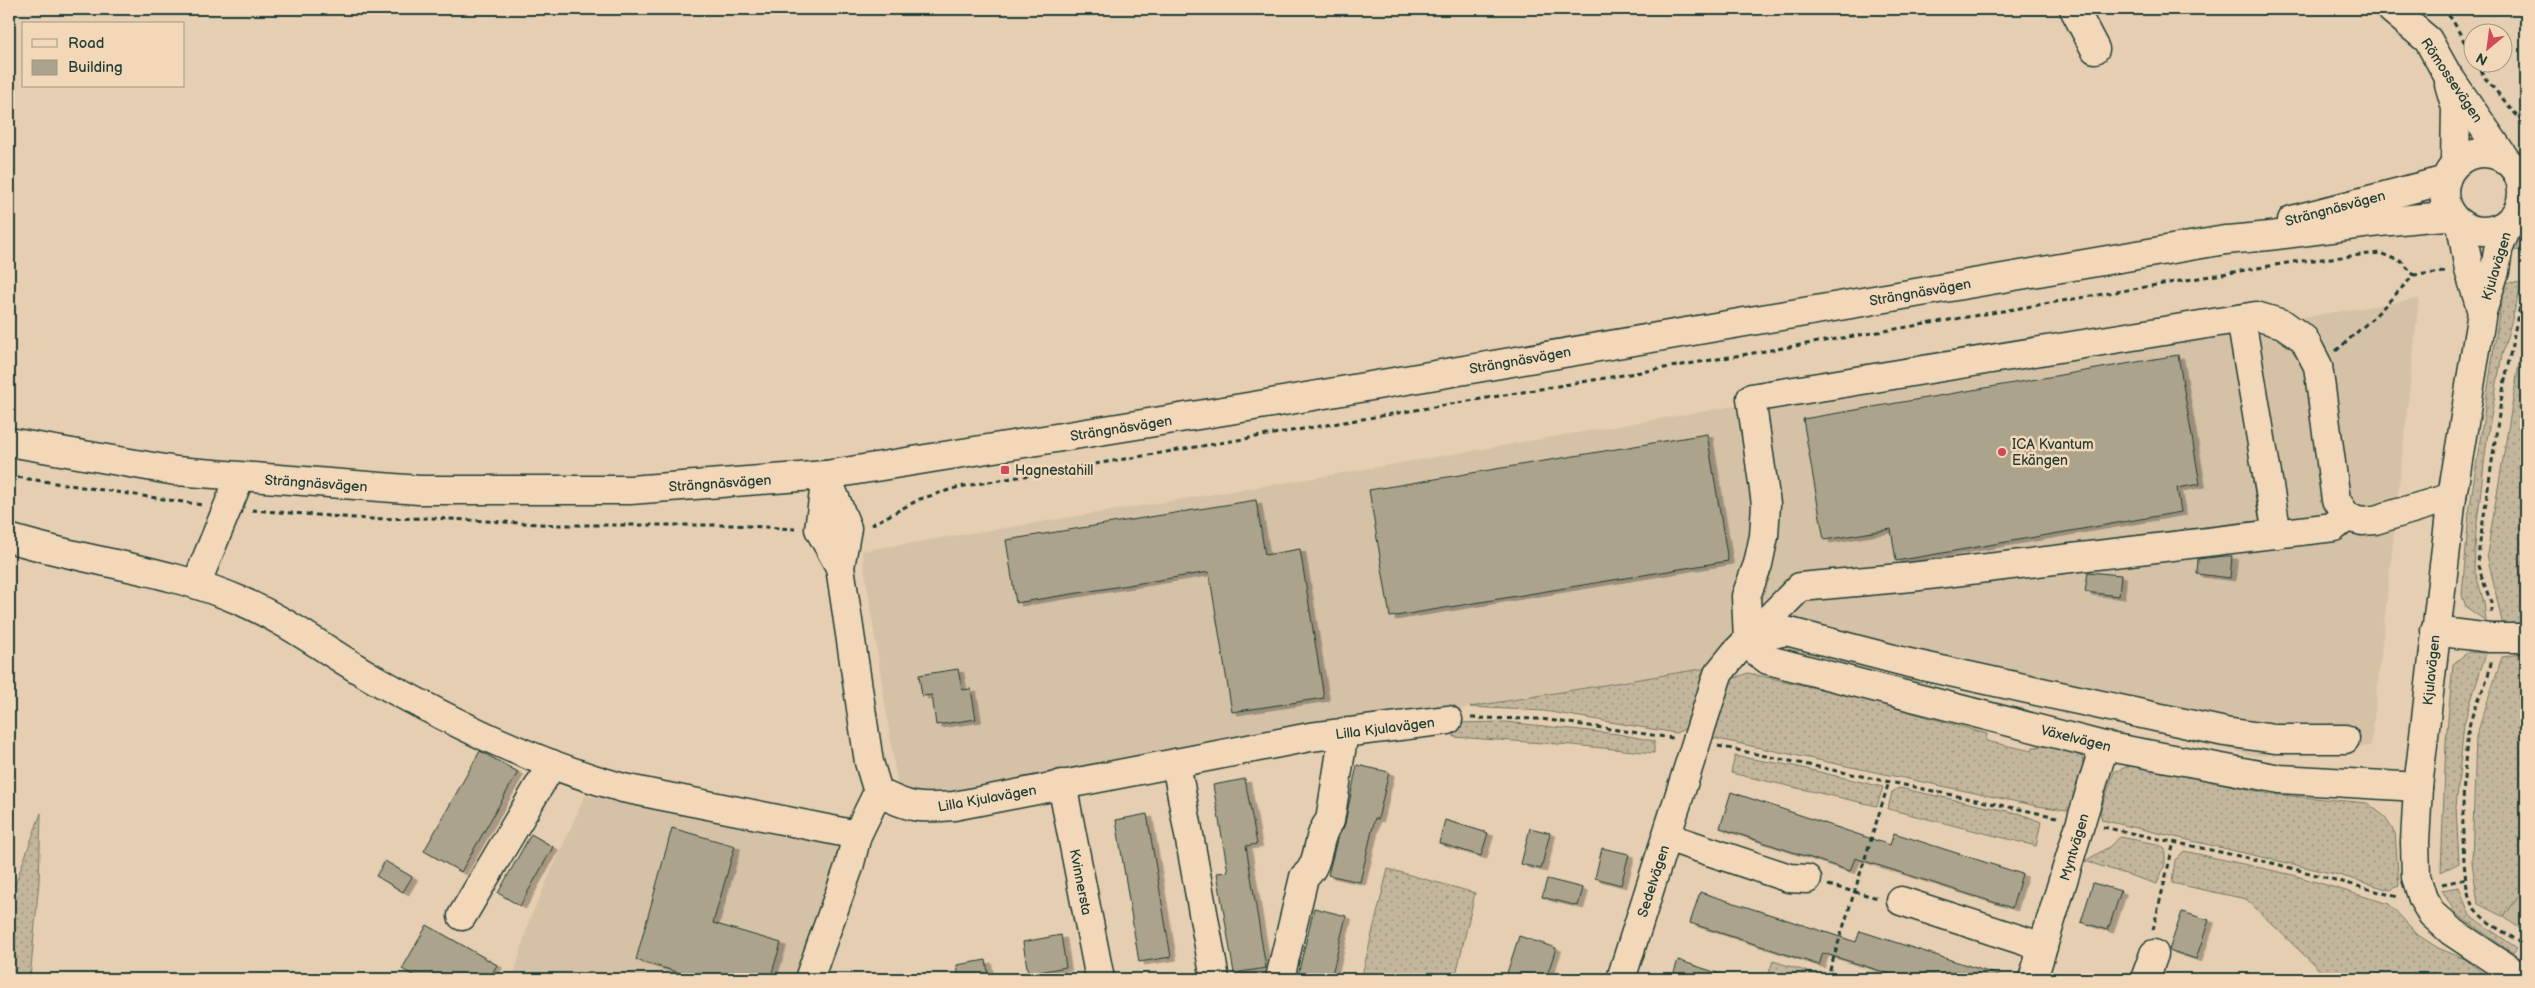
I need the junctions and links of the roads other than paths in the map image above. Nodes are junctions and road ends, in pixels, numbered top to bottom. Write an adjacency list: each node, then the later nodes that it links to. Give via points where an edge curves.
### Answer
1 (2074, 9): 3 (street)
2 (2390, 9): 4 (street, Römossevägen, via 2428,40)
3 (2095, 49)
4 (2447, 74): 5 (street, Römossevägen); 6 (street, via 2456,108)
5 (2516, 167): 6 (street, via 2496,155 2474,153); 7 (street, via 2522,191)
6 (2450, 172): 8 (street, via 2444,192 2446,204); 9 (street, Strängnäsvägen)
7 (2518, 212): 8 (street, via 2501,226 2480,231); 10 (street, Kjulavägen, via 2498,250)
8 (2456, 220): 9 (street, Strängnäsvägen, via 2424,217); 10 (street, Kjulavägen)
9 (2225, 240): 13 (street, Strängnäsvägen, via 1257,406)
10 (2482, 312): 15 (street, Kjulavägen)
11 (2241, 318): 16 (street, via 2256,316 2283,324 2304,339 2318,366 2336,500); 17 (street); 22 (street, via 1751,398 1766,504 1758,564 1746,596)
12 (9, 442): 14 (street, Strängnäsvägen, via 176,471)
13 (826, 475): 14 (street, Strängnäsvägen, via 630,490 419,490); 33 (street, via 819,529 840,566 869,762)
14 (240, 477): 19 (street)
15 (2452, 497): 16 (street, via 2374,520 2362,521); 20 (street, Kjulavägen)
16 (2347, 516): 17 (street, via 2334,527)
17 (2277, 534): 22 (street, via 1800,587)
18 (9, 538): 19 (street)
19 (186, 580): 28 (street, via 281,621 379,681 469,728)
20 (2435, 631): 21 (street, via 2490,638); 32 (street, Kjulavägen)
21 (2526, 638)
22 (1748, 640): 25 (street, via 1786,631 1928,668 2225,732); 27 (street, Växelvägen, via 1768,660); 35 (street, via 1718,674)
23 (1448, 720): 24 (street, Lilla Kjulavägen)
24 (1344, 732): 29 (street, Lilla Kjulavägen); 41 (street, via 1330,821 1324,826 1312,871 1304,877)
25 (2275, 739): 26 (street); 30 (street)
26 (2345, 739)
27 (2104, 746): 30 (street, Växelvägen); 39 (street, Myntvägen)
28 (552, 764): 34 (street, via 623,788); 38 (street)
29 (1176, 764): 31 (street, Lilla Kjulavägen); 44 (street)
30 (2280, 779): 32 (street, Växelvägen)
31 (1062, 784): 33 (street, Lilla Kjulavägen, via 931,808 905,806); 43 (street, Kvinnersta)
32 (2418, 787): 48 (street, Kjulavägen, via 2416,877 2432,914 2451,931)
33 (878, 792): 34 (street)
34 (857, 835): 42 (street, via 849,867)
35 (1667, 837): 36 (street, Sedelvägen, via 1789,878); 45 (street, Sedelvägen)
36 (1807, 879)
37 (1901, 901): 39 (street)
38 (462, 916)
39 (2043, 947): 46 (street, Myntvägen)
40 (2154, 954): 47 (street)
41 (1280, 978)
42 (809, 979)
43 (1100, 979)
44 (1215, 979)
45 (1621, 979)
46 (2033, 979)
47 (2145, 979)
48 (2523, 979)

